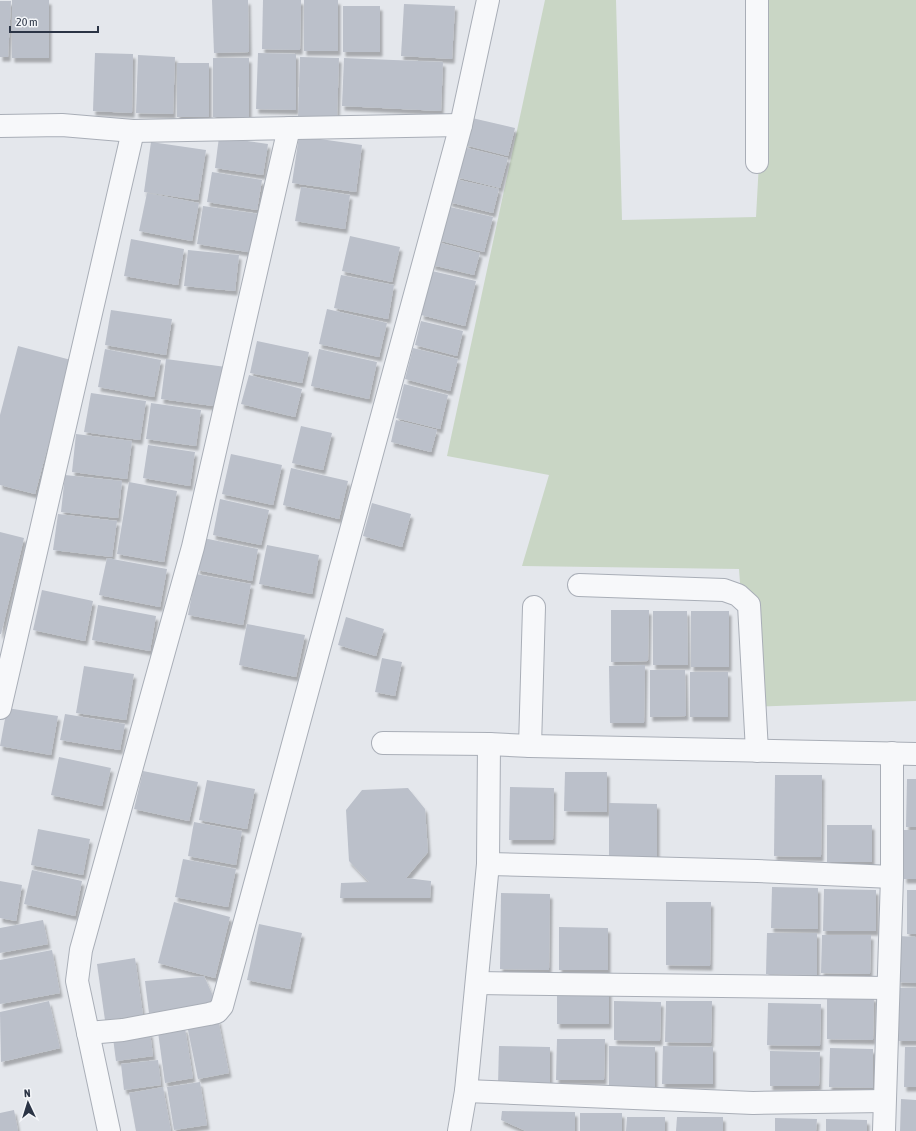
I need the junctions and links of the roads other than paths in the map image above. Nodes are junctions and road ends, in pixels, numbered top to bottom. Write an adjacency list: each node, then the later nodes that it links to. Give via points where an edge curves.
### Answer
1 (488, 0): 3 (street)
2 (757, 0): 7 (street)
3 (461, 125): 5 (street); 21 (street, via 222,1006 217,1012 209,1014 123,1030)
4 (0, 126): 6 (street, via 62,125)
5 (289, 128): 6 (street); 21 (street, via 193,547 81,950 77,981)
6 (133, 131): 10 (street)
7 (757, 162)
8 (579, 585): 14 (street, via 724,590 738,595 749,605)
9 (534, 607): 13 (street)
10 (0, 708)
11 (383, 743): 12 (street)
12 (489, 744): 13 (street); 17 (street)
13 (530, 746): 14 (street)
14 (757, 751): 15 (street)
15 (892, 753): 16 (street); 18 (street)
16 (916, 754)
17 (488, 864): 18 (street); 19 (street)
18 (892, 877): 20 (street)
19 (477, 983): 20 (street); 22 (street)
20 (888, 988): 23 (street)
21 (88, 1033): 24 (street)
22 (466, 1091): 23 (street, via 753,1102); 25 (street)
23 (884, 1101): 26 (street)
24 (109, 1131)
25 (459, 1131)
26 (884, 1131)

